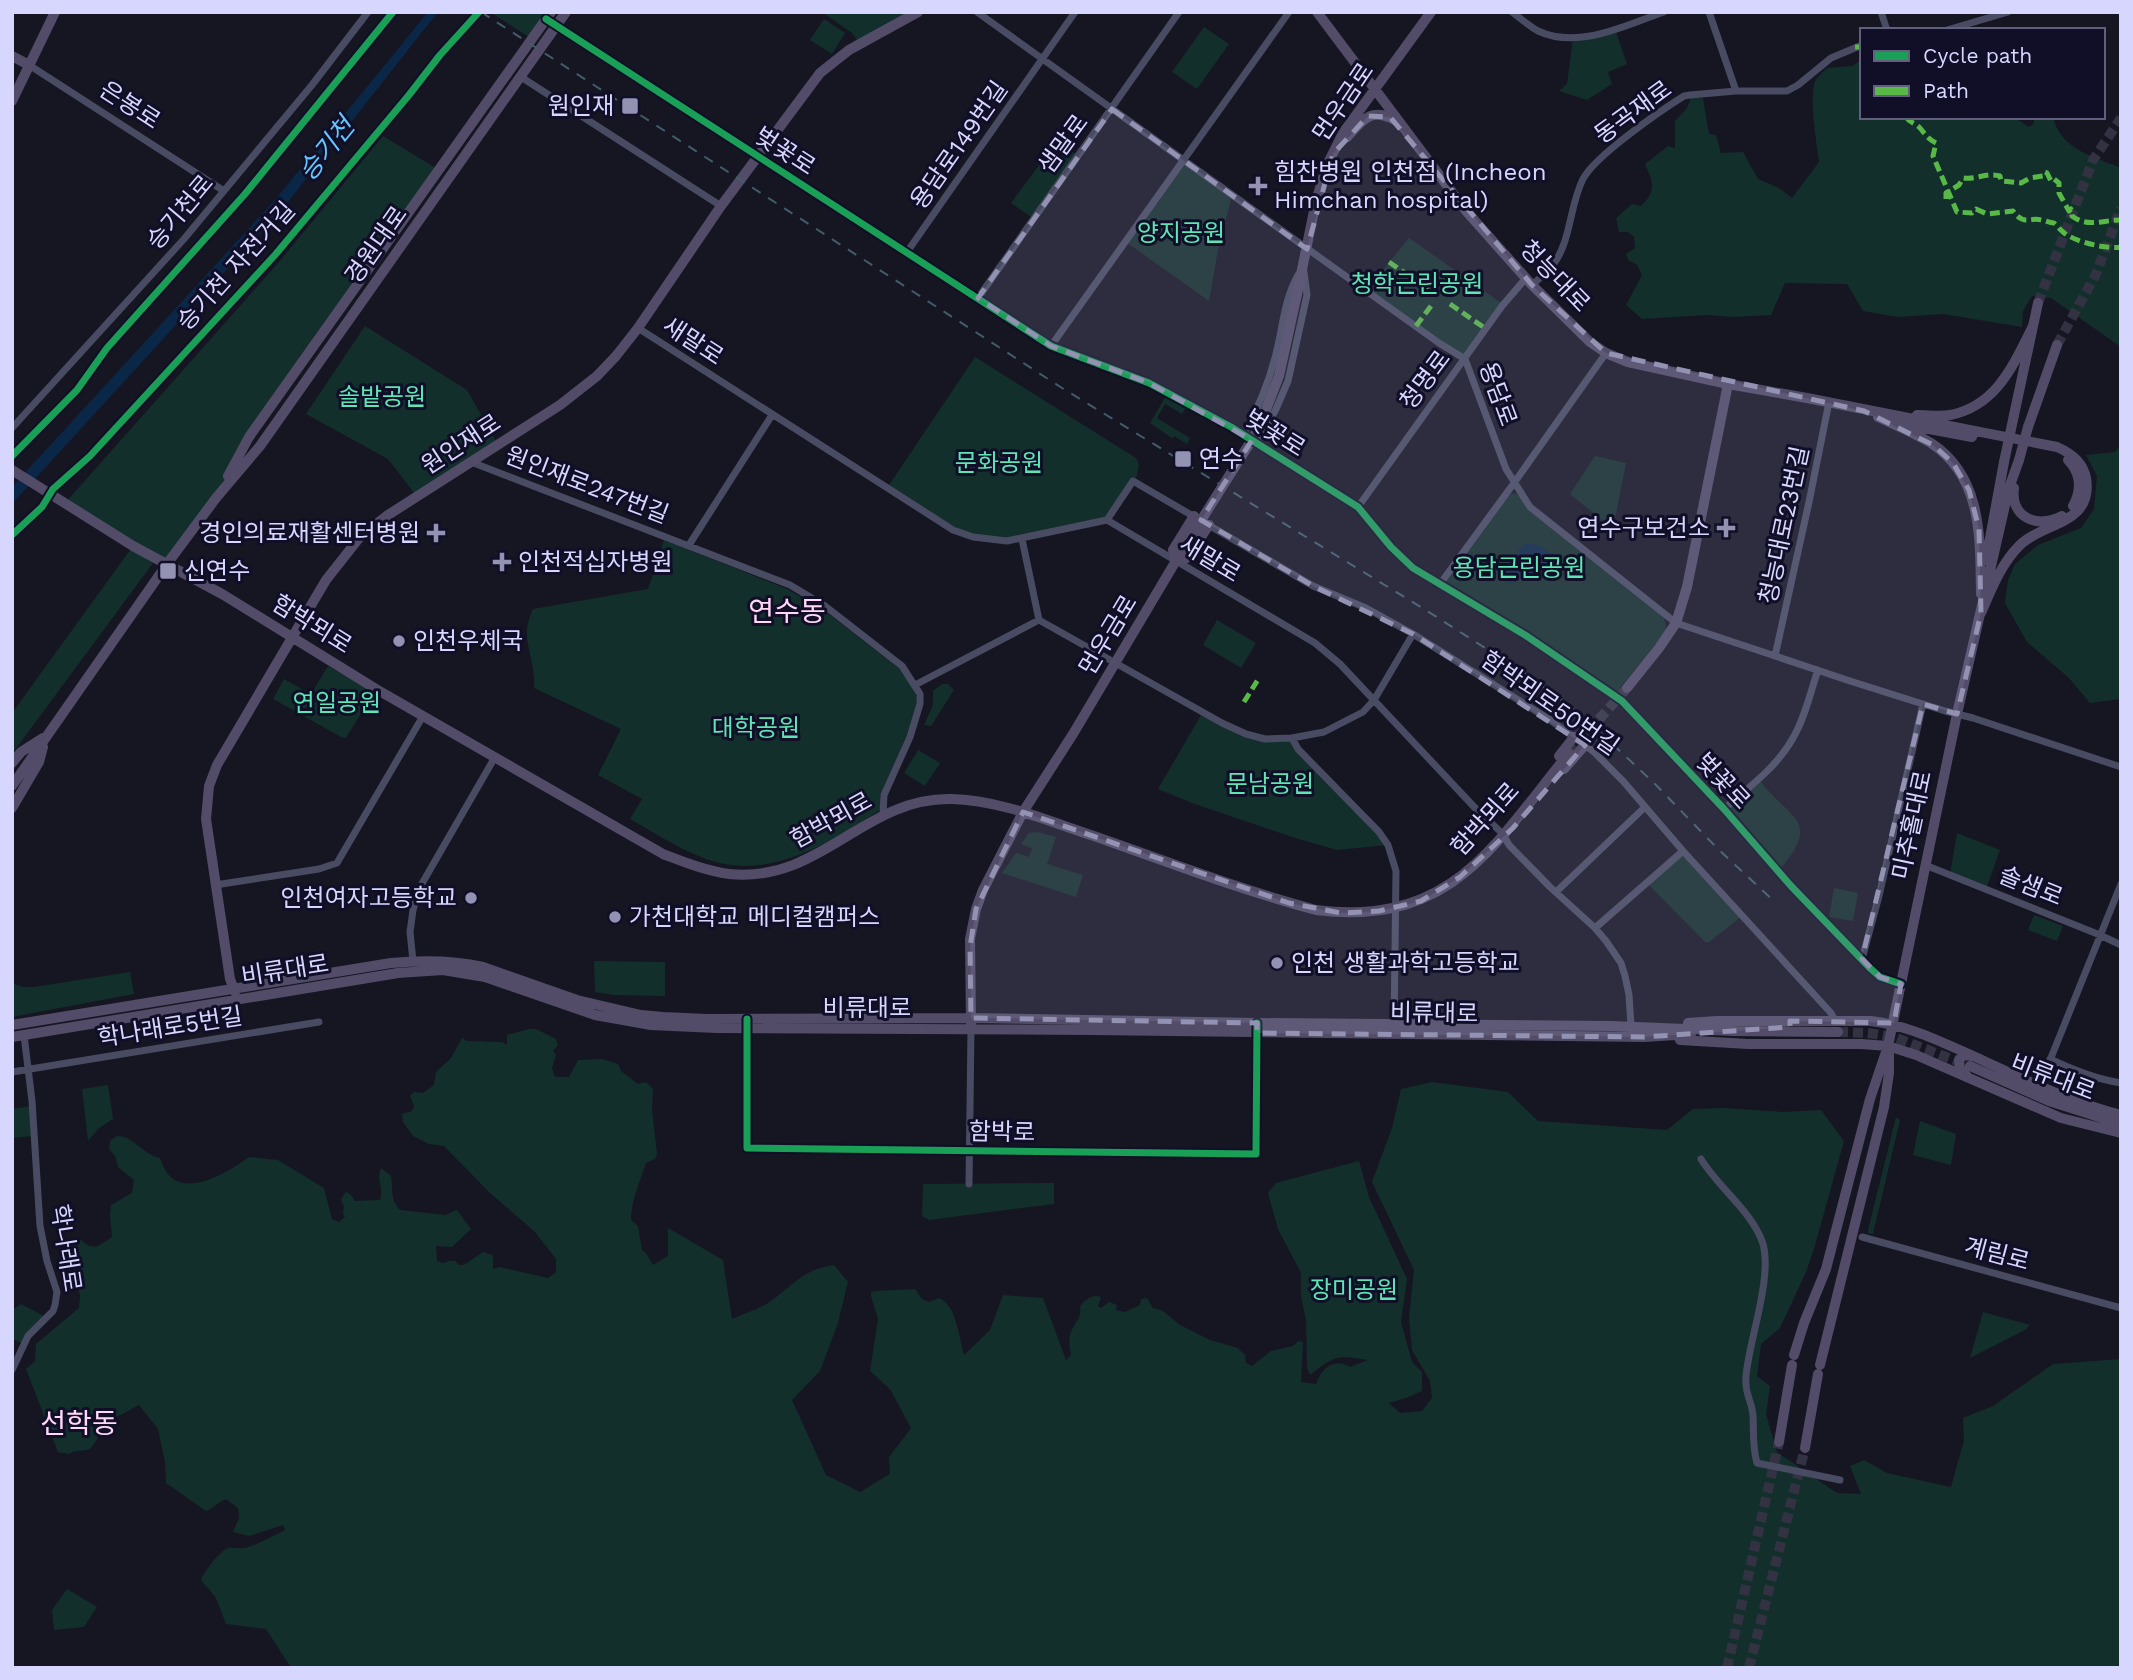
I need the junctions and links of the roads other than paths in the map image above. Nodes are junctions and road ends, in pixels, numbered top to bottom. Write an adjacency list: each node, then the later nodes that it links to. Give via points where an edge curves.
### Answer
1 (55, 12): 21 (main road)
2 (368, 12): 31 (street, 승기천로)
3 (566, 12): 16 (main road, 경원대로)
4 (918, 12): 29 (main road, 원인재로, via 849,50 820,73)
5 (977, 12): 20 (street, 용담로)
6 (1075, 12): 20 (street, 용담로149번길)
7 (1179, 12): 26 (street, 샘말로)
8 (1289, 12): 30 (street)
9 (1317, 12): 23 (main road, 청능대로)
10 (1431, 12): 23 (main road, 먼우금로)
11 (1511, 12): 12 (street, via 1538,31 1578,39)
12 (1664, 12)
13 (1709, 12): 24 (street)
14 (2008, 12): 17 (street)
15 (548, 16): 16 (street, 벚꽃로); 56 (main road, 경원대로, via 249,437)
16 (556, 26): 22 (main road, 경원대로); 29 (street, 벚꽃로)
17 (1954, 28)
18 (1860, 46): 24 (street, 동곡재로, via 1831,58 1787,91)
19 (12, 56): 21 (main road, 은봉로)
20 (1042, 59): 26 (street, 용담로); 34 (street, 용담로149번길)
21 (29, 65): 25 (main road); 31 (street, 은봉로)
22 (521, 77): 32 (street); 56 (main road, 경원대로, via 260,446)
23 (1375, 90): 27 (main road, 청능대로); 28 (main road, 먼우금로)
24 (1736, 91): 36 (street, 동곡재로, via 1684,96 1595,164 1583,180 1557,260)
25 (12, 101)
26 (1112, 109): 30 (street, 용담로); 37 (street, 샘말로)
27 (1399, 122): 28 (main road, via 1383,114 1368,116); 36 (main road, 청능대로, via 1467,212)
28 (1333, 153): 33 (main road, 먼우금로, via 1316,201)
29 (757, 156): 32 (main road, 원인재로); 34 (street, 벚꽃로)
30 (1184, 161): 33 (street, 용담로); 42 (street)
31 (224, 191): 49 (street, 승기천로)
32 (721, 206): 39 (main road, 원인재로)
33 (1307, 249): 35 (main road, 먼우금로); 44 (street, 용담로)
34 (907, 253): 37 (street, 벚꽃로)
35 (1303, 265): 50 (street, 먼우금로, via 1289,292 1268,383); 51 (street, 먼우금로, via 1307,295 1288,381); 63 (main road, 먼우금로, bridge, via 1279,376 1258,430)
36 (1529, 281): 43 (main road, 청능대로); 44 (street, 청명로, via 1512,292)
37 (978, 298): 42 (street, 벚꽃로)
38 (2038, 303): 40 (main road, 미추홀대로)
39 (638, 328): 48 (street, 새말로); 53 (main road, 원인재로, via 581,390)
40 (2032, 328): 47 (main road, via 2004,381 1968,410 1947,416); 66 (main road, 미추홀대로, bridge, via 1987,544)
41 (2057, 345): 52 (main road, 미추홀대로, bridge)
42 (1051, 346): 50 (street, 벚꽃로, via 1149,383)
43 (1606, 353): 45 (main road, 청능대로); 55 (street)
44 (1465, 359): 55 (street, 용담로); 57 (street, 청명로)
45 (1728, 384): 46 (main road, 청능대로); 68 (main road)
46 (1829, 402): 47 (main road, 청능대로); 71 (street, 청능대로23번길)
47 (1864, 411): 52 (main road, via 1913,426 2066,457 2077,471 2080,488 2068,512 2041,522 2027,519 2017,509 2013,495); 66 (main road, via 1933,444 1953,463 1969,490 1979,529); 66 (main road, via 2057,447 2082,466 2087,486 2081,506 2066,521 2021,543 2009,556)
48 (772, 415): 61 (street, 새말로, via 953,530 992,541); 62 (street)
49 (12, 428)
50 (1243, 435): 51 (street, 벚꽃로)
51 (1258, 444): 57 (street, 벚꽃로)
52 (2018, 460): 66 (main road, 미추홀대로)
53 (471, 462): 62 (street, 원인재로247번길); 70 (main road, 원인재로, via 360,537)
54 (12, 470): 64 (main road, 함박뫼로)
55 (1514, 484): 65 (street); 68 (street, 용담로, via 1530,507)
56 (216, 498): 64 (main road, 경원대로)
57 (1358, 507): 65 (street, 벚꽃로, via 1413,568)
58 (1194, 516): 59 (street, 함박뫼로50번길, via 1133,481); 60 (street, 함박뫼로50번길); 63 (main road, via 1173,550)
59 (1107, 520): 61 (street, 새말로); 63 (street, 새말로)
60 (1209, 525): 63 (main road, via 1187,558); 69 (street, 함박뫼로50번길, via 1312,586)
61 (1022, 539): 67 (street)
62 (689, 545): 74 (street, 원인재로247번길, via 790,585 825,606 902,666)
63 (1176, 561): 72 (main road, 먼우금로); 76 (street, 새말로, via 1315,643)
64 (167, 564): 70 (main road, 함박뫼로); 80 (main road, 경원대로)
65 (1440, 584): 91 (street, 벚꽃로, via 1614,695)
66 (1981, 612): 78 (main road, 미추홀대로)
67 (1039, 620): 72 (street); 74 (street)
68 (1676, 623): 71 (street, 용담로); 75 (main road)
69 (1413, 634): 76 (street); 81 (street, 함박뫼로50번길)
70 (292, 635): 79 (main road, 함박뫼로); 98 (main road, 원인재로, via 209,786 206,819)
71 (1775, 656): 73 (street, 용담로)
72 (1116, 664): 82 (street, via 1230,727 1265,739); 92 (main road, 먼우금로)
73 (1818, 670): 77 (street, 용담로); 91 (street, via 1800,725 1787,748)
74 (915, 685): 93 (street, via 920,704 884,795)
75 (1627, 688)
76 (1374, 700): 82 (street, via 1348,721 1324,732); 94 (street, 새말로)
77 (1923, 704): 78 (street, 용담로); 104 (street)
78 (1957, 714): 87 (street, 용담로); 96 (main road, 미추홀대로)
79 (423, 716): 85 (main road, 함박뫼로); 98 (street, via 337,863)
80 (47, 736): 86 (main road); 88 (main road, 경원대로); 90 (main road, via 39,762)
81 (1574, 737): 83 (street, 함박뫼로50번길); 94 (main road, via 1506,822)
82 (1292, 738): 100 (street, via 1388,845 1396,871)
83 (1585, 745): 89 (street, 함박뫼로50번길); 94 (main road)
84 (1569, 753): 94 (main road, 함박뫼로)
85 (495, 757): 93 (main road, 함박뫼로, via 663,854 729,874 753,875 793,866); 105 (street, via 420,887 410,932)
86 (12, 763)
87 (2121, 767)
88 (12, 786)
89 (1645, 807): 95 (street, 함박뫼로50번길); 99 (street)
90 (12, 808)
91 (1724, 809): 104 (street, 벚꽃로)
92 (1023, 812): 93 (main road, 함박뫼로, via 946,799); 100 (main road, 함박뫼로, via 1316,910 1361,913); 112 (main road, 먼우금로, via 974,917)
93 (883, 814)
94 (1503, 834): 99 (street, 새말로); 100 (main road, 함박뫼로, via 1476,864 1441,890)
95 (1683, 851): 101 (street); 109 (street, 함박뫼로50번길)
96 (1926, 865): 102 (street, 솔샘로); 106 (main road, 미추홀대로)
97 (2121, 884): 102 (street)
98 (215, 885): 107 (main road, 원인재로)
99 (1556, 892): 101 (street, 새말로)
100 (1394, 908): 118 (street)
101 (1595, 928): 115 (street, 새말로, via 1621,963)
102 (2100, 934): 103 (street, 솔샘로); 126 (street)
103 (2121, 945)
104 (1862, 959): 106 (street, 벚꽃로, via 1880,977)
105 (413, 961): 107 (main road, 비류대로); 111 (main road, 비류대로, via 483,967 577,1000 641,1015)
106 (1901, 984): 113 (main road, 미추홀대로)
107 (233, 989): 108 (main road, 원인재로); 114 (main road, 비류대로)
108 (238, 999): 111 (main road, 비류대로, via 443,970 485,978 595,1015 651,1025); 121 (main road, 비류대로)
109 (1835, 1021): 113 (main road); 116 (main road); 124 (main road, via 1843,1038)
110 (319, 1022): 128 (street, 학나래로5번길)
111 (747, 1023): 112 (main road, 비류대로); 136 (street, 함박로, via 747,1148)
112 (971, 1023): 117 (main road, 비류대로); 136 (street)
113 (1894, 1023): 125 (main road, 미추홀대로); 127 (main road, via 1929,1036)
114 (12, 1025)
115 (1630, 1026): 116 (main road, 비류대로); 118 (main road, 비류대로)
116 (1647, 1026): 119 (main road, 비류대로)
117 (1257, 1028): 118 (main road, 비류대로); 136 (street, 함박로, via 1256,1154)
118 (1394, 1029): 123 (main road, 비류대로)
119 (1734, 1031): 120 (main road, 비류대로); 123 (main road, 비류대로)
120 (1838, 1032)
121 (24, 1035): 122 (main road, 비류대로); 128 (street, 학나래로)
122 (12, 1037)
123 (1644, 1037): 124 (main road)
124 (1835, 1044): 125 (main road)
125 (1888, 1046): 130 (main road); 142 (main road, 미추홀대로, via 1826,1269 1793,1360); 143 (main road, 미추홀대로, via 1884,1107 1819,1370)
126 (2050, 1059): 131 (street, via 2101,1080); 132 (street)
127 (1971, 1061): 130 (main road, via 1964,1055 1958,1064); 132 (main road); 134 (main road, 비류대로, via 2049,1101)
128 (28, 1069): 129 (street, 학나래로5번길); 141 (street, 학나래로, via 40,1226 57,1300 53,1311 28,1336)
129 (12, 1072)
130 (1969, 1079): 135 (main road, via 2062,1118)
131 (2121, 1083)
132 (2040, 1085): 133 (main road)
133 (2121, 1115)
134 (2121, 1124)
135 (2121, 1133)
136 (970, 1151): 138 (street)
137 (1701, 1159): 144 (street, via 1763,1241 1763,1288 1746,1385 1757,1463)
138 (970, 1184)
139 (1862, 1237): 140 (street, 계림로)
140 (2121, 1308)
141 (12, 1370)
142 (1779, 1442)
143 (1805, 1448)
144 (1840, 1480)

